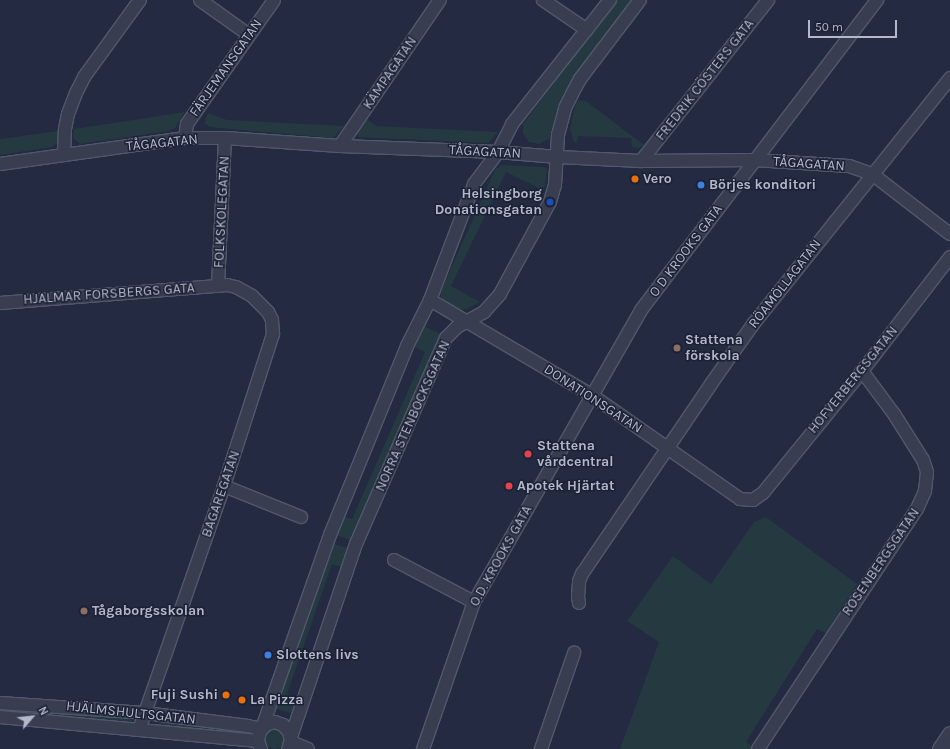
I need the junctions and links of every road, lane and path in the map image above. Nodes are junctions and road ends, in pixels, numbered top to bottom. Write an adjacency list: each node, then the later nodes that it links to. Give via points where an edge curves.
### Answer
1 (140, 0): 17 (street, via 84,77 76,93 65,129)
2 (200, 0): 11 (street)
3 (274, 0): 11 (street, FÄRJEMANSGATAN)
4 (440, 0): 15 (street, KÄMPAGATAN)
5 (543, 0): 10 (street)
6 (610, 0): 10 (street, NORRA STENBOCKSGATAN)
7 (640, 0): 18 (street, NORRA STENBOCKSGATAN, via 580,79 572,94 558,135)
8 (768, 0): 20 (street, FREDRIK CÖSTERS GATA)
9 (877, 0): 19 (street, O D KROOKS GATA)
10 (587, 30): 16 (street, NORRA STENBOCKSGATAN, via 512,124)
11 (249, 35): 13 (street, FÄRJEMANSGATAN, via 187,124)
12 (950, 78): 22 (street, RÖAMÖLLAGATAN)
13 (186, 138): 14 (street, TÅGAGATAN); 17 (street, TÅGAGATAN)
14 (225, 138): 15 (street, TÅGAGATAN); 25 (street, FOLKSKOLEGATAN)
15 (340, 146): 16 (street, TÅGAGATAN)
16 (498, 152): 18 (street, TÅGAGATAN); 26 (street, NORRA STENBOCKSGATAN, via 474,184)
17 (64, 155): 21 (street, TÅGAGATAN)
18 (558, 157): 20 (street, TÅGAGATAN); 28 (street, NORRA STENBOCKSGATAN, via 555,185 545,214 496,300 484,312)
19 (754, 160): 20 (street, TÅGAGATAN); 22 (street, TÅGAGATAN, via 849,166); 30 (street, O D KROOKS GATA, via 641,310)
20 (641, 161)
21 (0, 164)
22 (872, 174): 23 (street, TÅGAGATAN); 31 (street, RÖAMÖLLAGATAN, via 754,323)
23 (950, 234)
24 (950, 257): 29 (street, HOFVERBERGSGATAN)
25 (218, 286): 27 (street, HJALMAR FORSBERGS GATA); 32 (street, BAGAREGATAN, via 236,287 252,296 268,312 274,327)
26 (430, 300): 28 (street, DONATIONSGATAN); 44 (street, NORRA STENBOCKSGATAN, via 407,346 330,535)
27 (0, 302)
28 (467, 322): 30 (street, DONATIONSGATAN); 45 (street, NORRA STENBOCKSGATAN, via 453,330 446,338 359,538)
29 (862, 371): 33 (street, HOFVERBERGSGATAN, via 763,493); 49 (street, ROSENBERGSGATAN, via 894,414 923,460 927,472 925,491 913,515)
30 (593, 396): 31 (street, DONATIONSGATAN); 36 (street, O.D. KROOKS GATA)
31 (668, 448): 33 (street, DONATIONSGATAN, via 740,499); 37 (street, RÖAMÖLLAGATAN, via 582,574 579,581)
32 (224, 486): 34 (street); 40 (street, BAGAREGATAN)
33 (753, 500)
34 (301, 517)
35 (394, 560): 36 (street)
36 (474, 602): 47 (street, O.D. KROOKS GATA)
37 (579, 603)
38 (574, 653): 48 (street)
39 (0, 703): 40 (street, HJÄLMSHULTSGATAN)
40 (145, 713): 42 (street, BAGAREGATAN); 44 (street, HJÄLMSHULTSGATAN, via 248,726)
41 (0, 717): 42 (street, HJÄLMSHULTSGATAN)
42 (139, 730): 44 (street, HJÄLMSHULTSGATAN)
43 (950, 734): 50 (street)
44 (259, 740): 45 (street, via 269,723 281,724 288,729)
45 (290, 743): 46 (street)
46 (308, 749)
47 (423, 749)
48 (541, 749)
49 (758, 749)
50 (940, 749)

